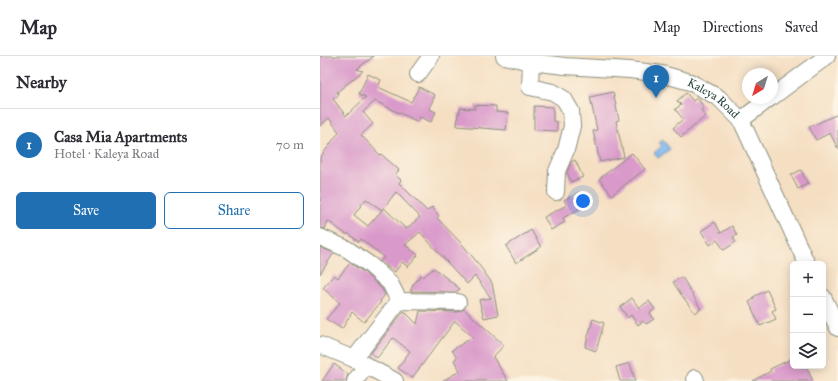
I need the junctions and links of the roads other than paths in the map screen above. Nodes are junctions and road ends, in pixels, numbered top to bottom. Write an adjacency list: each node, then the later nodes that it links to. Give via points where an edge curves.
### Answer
1 (431, 56): 5 (street)
2 (504, 56): 4 (street, Kaleya Road)
3 (827, 56): 6 (street)
4 (531, 62): 8 (street, Kaleya Road, via 662,74 690,82 719,98); 9 (street, via 530,87 554,92 564,100 571,112 572,126 557,171)
5 (418, 74)
6 (778, 92)
7 (762, 104): 8 (street)
8 (741, 120): 11 (street, Kaleya Road)
9 (556, 192)
10 (320, 237): 12 (street, via 347,249 370,265 390,283)
11 (806, 261)
12 (400, 301): 13 (street); 17 (street)
13 (458, 302)
14 (826, 303): 15 (street)
15 (838, 328)
16 (320, 345): 17 (street)
17 (360, 362): 18 (street); 19 (street)
18 (355, 381)
19 (395, 381)

